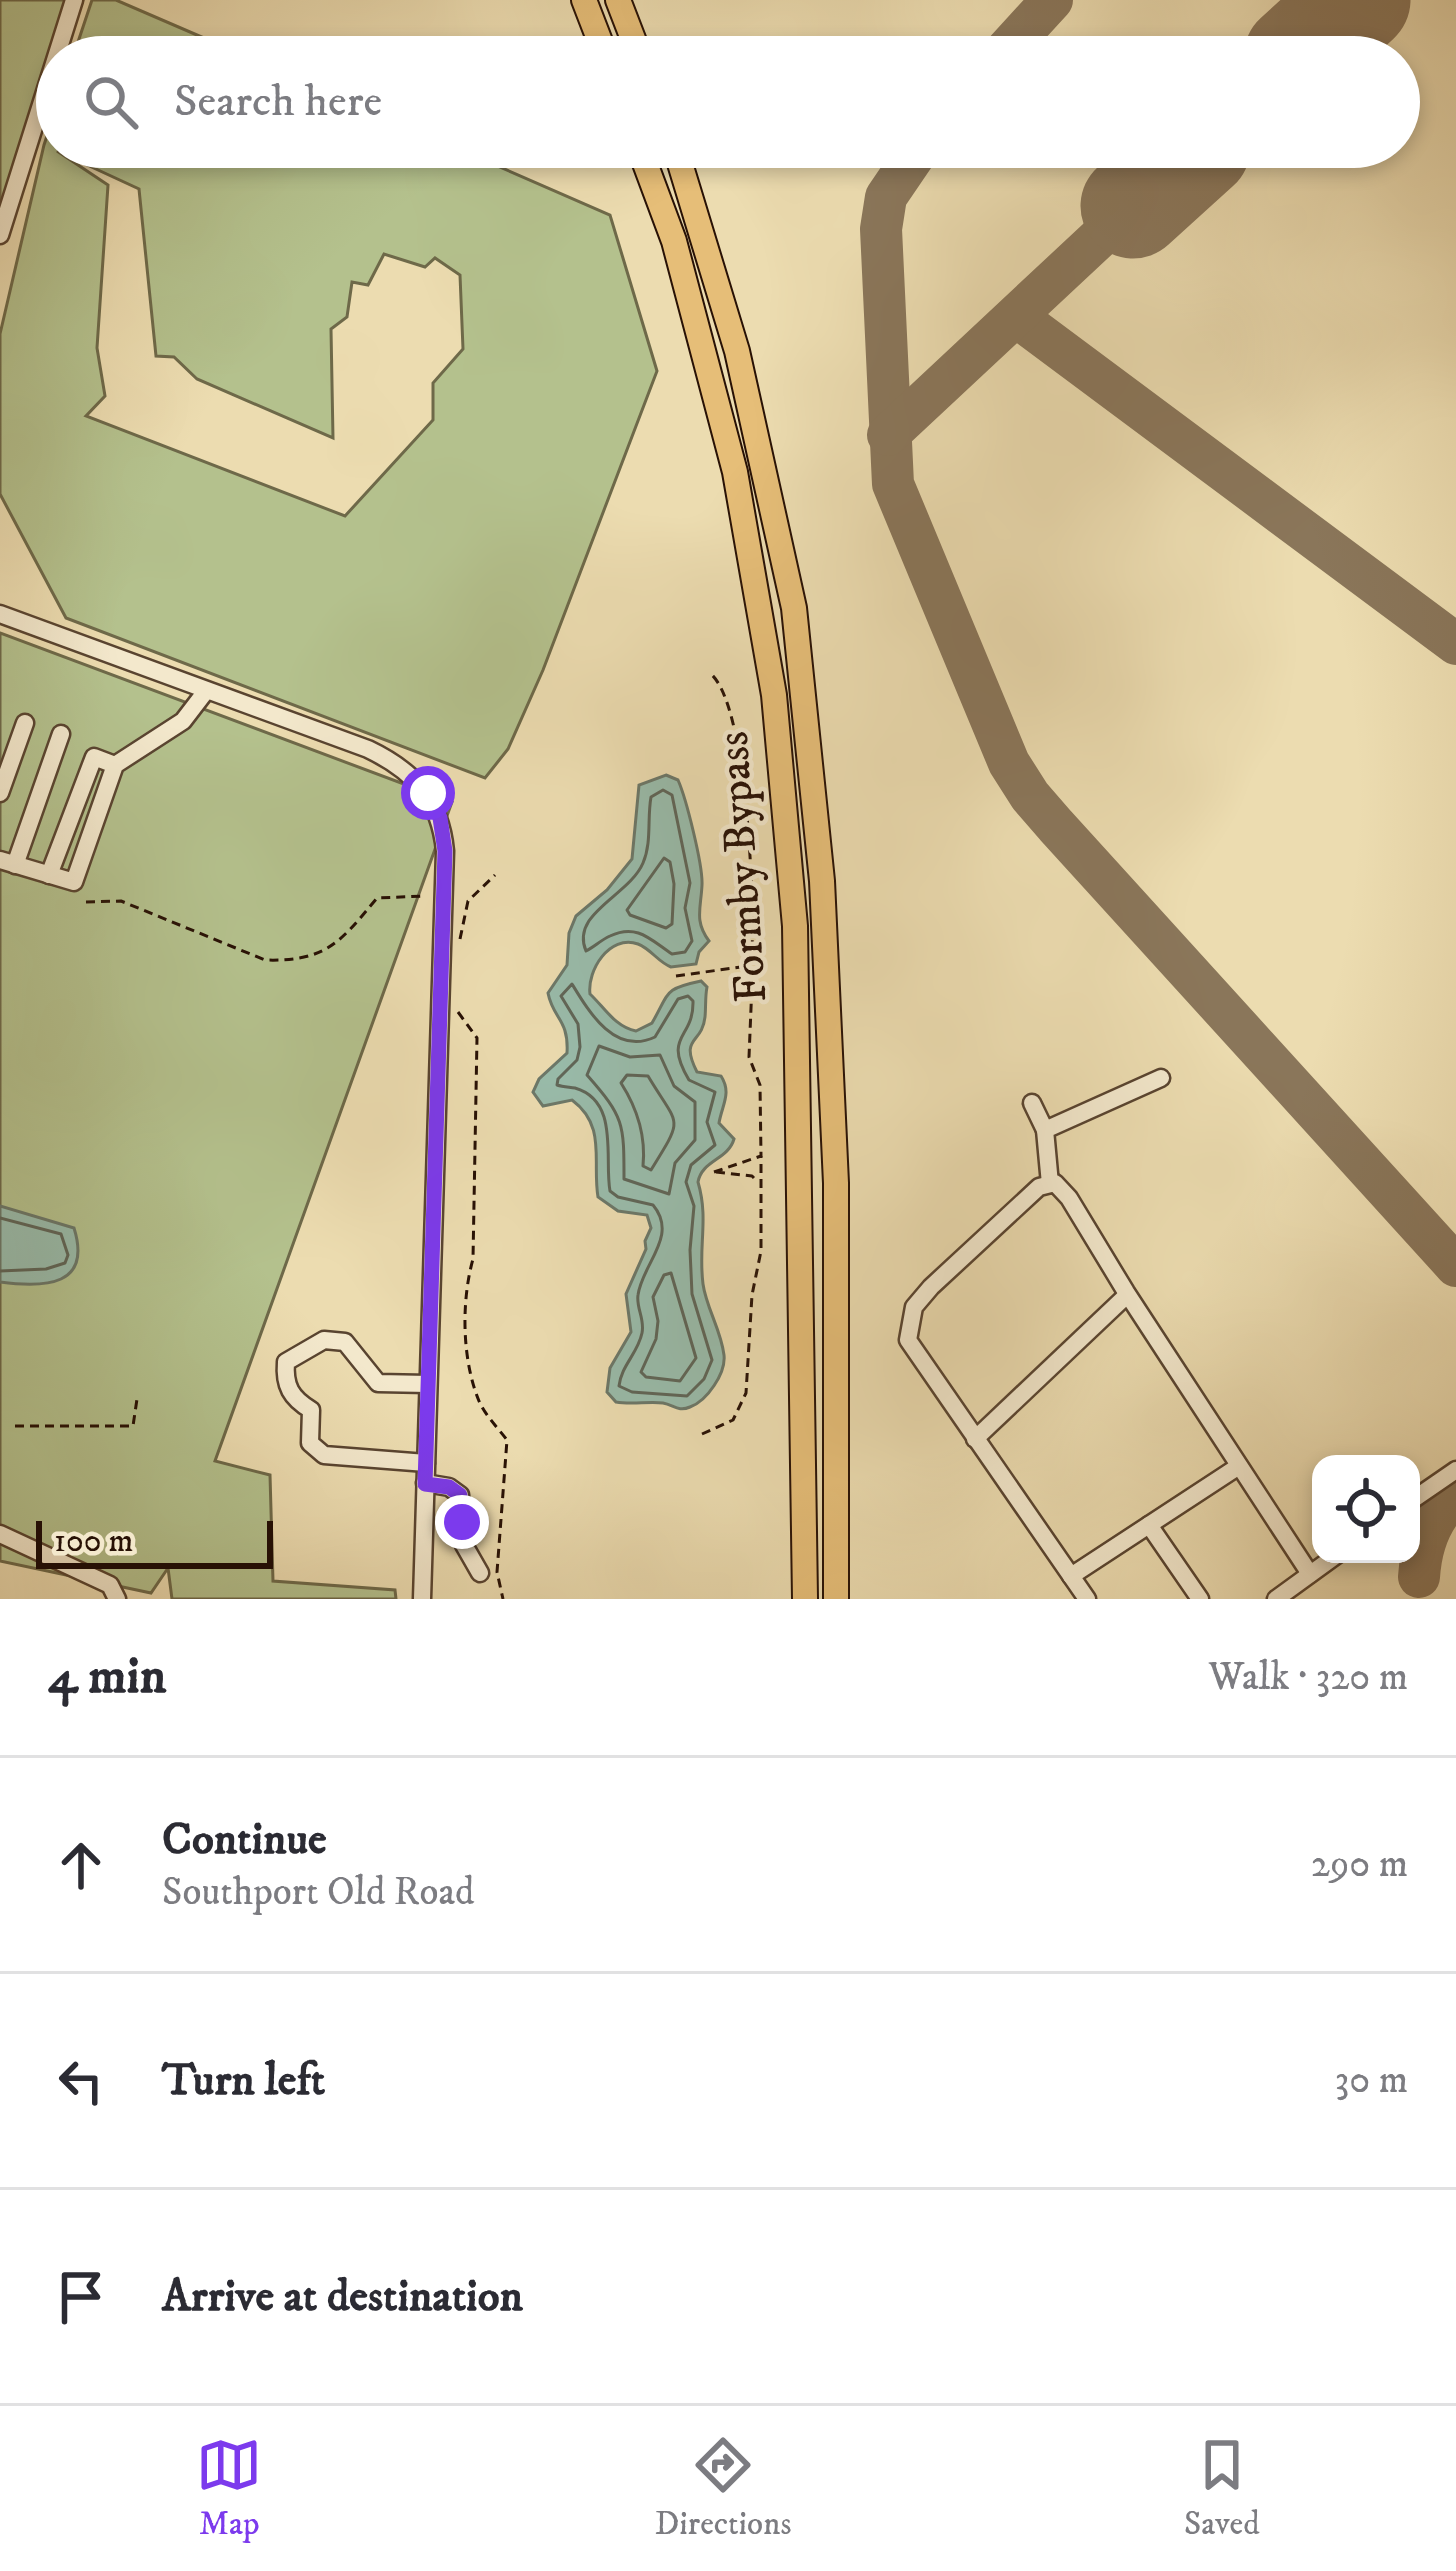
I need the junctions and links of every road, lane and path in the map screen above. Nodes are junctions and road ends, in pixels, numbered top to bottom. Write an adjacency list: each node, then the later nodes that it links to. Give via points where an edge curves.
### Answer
1 (74, 0): 4 (street)
2 (584, 0): 5 (highway)
3 (618, 0): 6 (highway)
4 (63, 36)
5 (598, 36)
6 (632, 36)
7 (36, 121): 10 (street)
8 (647, 168): 54 (highway, Formby Bypass, via 735,472 774,695 795,926)
9 (681, 168): 55 (highway, Formby Bypass, via 737,351 794,608 821,880 835,1160)
10 (0, 235)
11 (0, 614): 13 (street)
12 (711, 674): 25 (path, via 732,709 742,775 753,924)
13 (206, 691): 16 (street, via 183,721); 21 (street, via 368,749 416,780 440,818)
14 (25, 723): 17 (street)
15 (61, 734): 18 (street)
16 (115, 765): 19 (street, via 94,757); 19 (street, via 74,882)
17 (0, 793)
18 (8, 863): 19 (street)
19 (49, 875)
20 (495, 875): 23 (path)
21 (443, 899): 22 (path, via 377,898 351,933 289,961 265,960 121,901); 23 (path); 35 (street)
22 (86, 902)
23 (467, 906): 24 (path)
24 (456, 953)
25 (748, 966): 26 (path); 31 (path)
26 (676, 976)
27 (452, 1004): 53 (path, via 477,1038 465,1289 472,1377 507,1440 497,1572)
28 (1161, 1078): 30 (street)
29 (1032, 1103): 30 (street)
30 (1045, 1130): 33 (street)
31 (761, 1156): 32 (path); 32 (path, via 715,1172)
32 (760, 1183): 38 (path, via 746,1394 733,1420)
33 (1050, 1184): 34 (street, via 1069,1198); 39 (street, via 931,1287 909,1323 915,1354)
34 (1127, 1294): 39 (street); 41 (street)
35 (428, 1384): 40 (street); 40 (street, via 378,1383 345,1342 324,1340 286,1362 293,1399 310,1410 310,1443 323,1456)
36 (137, 1400): 37 (path, via 133,1426)
37 (15, 1426)
38 (702, 1434)
39 (974, 1439): 50 (street)
40 (426, 1463): 43 (street)
41 (1239, 1466): 45 (street); 49 (street)
42 (1456, 1470): 44 (street)
43 (425, 1484): 48 (street, via 460,1495 464,1545); 52 (street)
44 (1420, 1496)
45 (1149, 1525): 50 (street); 57 (street)
46 (0, 1534): 51 (street, via 110,1585)
47 (1325, 1563): 49 (street)
48 (480, 1573)
49 (1310, 1574): 58 (street)
50 (1071, 1576): 56 (street)
51 (117, 1599)
52 (422, 1599)
53 (503, 1599)
54 (805, 1599)
55 (836, 1599)
56 (1088, 1599)
57 (1200, 1599)
58 (1276, 1599)

